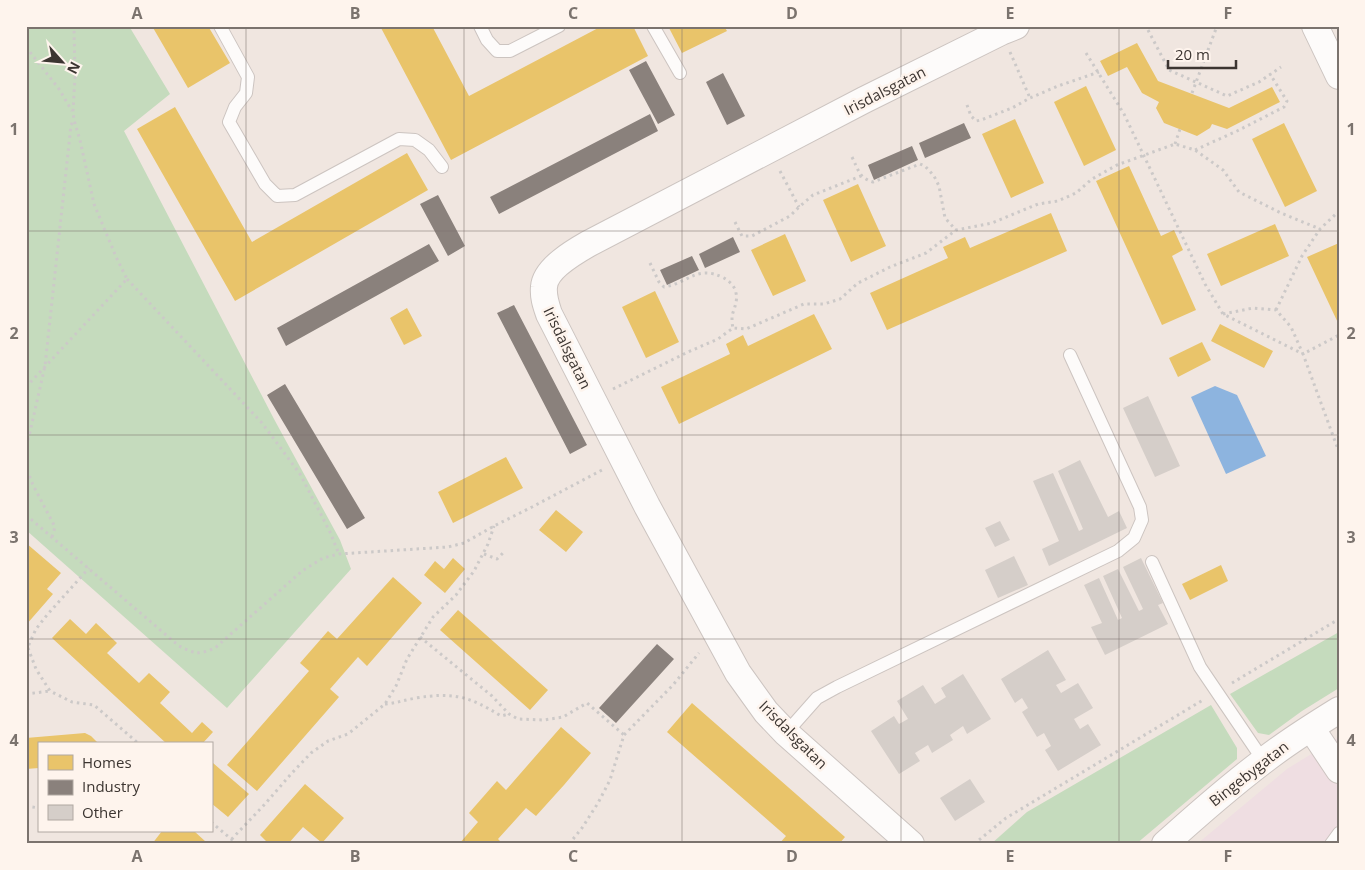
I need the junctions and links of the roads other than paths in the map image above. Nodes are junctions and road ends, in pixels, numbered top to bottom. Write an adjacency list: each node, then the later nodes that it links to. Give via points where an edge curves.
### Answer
1 (220, 26): 9 (lane, via 248,77 246,93 228,122 265,184 277,196 295,195 399,139 415,140 429,150)
2 (480, 26): 3 (lane, via 497,51 510,51)
3 (559, 26)
4 (653, 26): 7 (lane)
5 (1315, 26): 8 (street)
6 (995, 34): 14 (street, Irisdalsgatan, via 588,244 553,268 544,284 549,314 716,634 738,673)
7 (680, 73)
8 (1339, 76)
9 (442, 167)
10 (1070, 355): 14 (lane, via 1140,507 1142,520 1134,538 1118,551 817,698)
11 (1152, 562): 15 (lane, via 1200,667)
12 (1339, 710): 13 (street, Bingebygatan)
13 (1310, 728): 15 (street, Bingebygatan); 16 (street)
14 (786, 733): 18 (street, Irisdalsgatan)
15 (1263, 760): 19 (street, Bingebygatan)
16 (1339, 770)
17 (1339, 833): 20 (lane)
18 (911, 844)
19 (1165, 844)
20 (1331, 844)

